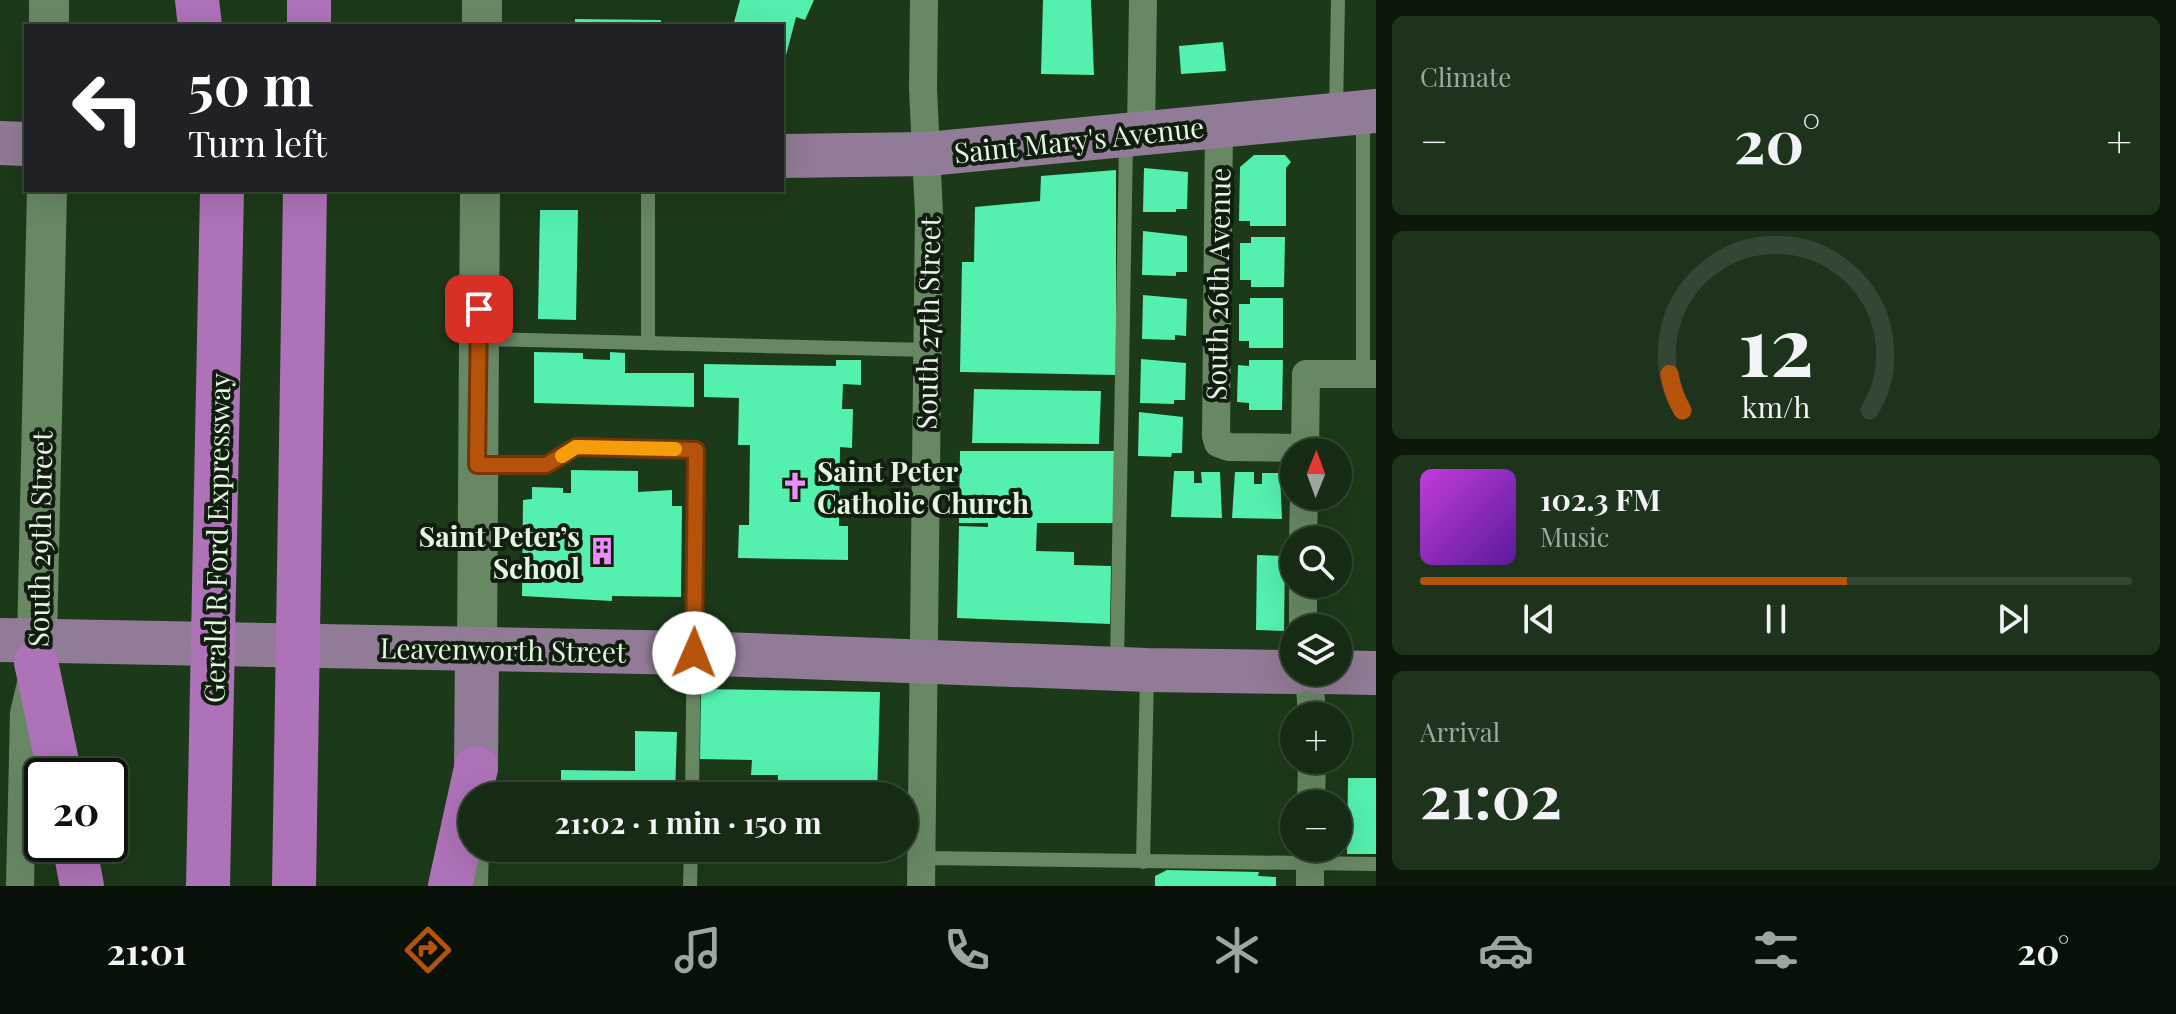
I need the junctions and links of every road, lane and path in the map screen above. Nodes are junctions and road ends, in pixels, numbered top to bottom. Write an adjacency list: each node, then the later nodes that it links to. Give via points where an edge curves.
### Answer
1 (49, 0): 8 (main road)
2 (197, 0): 9 (highway)
3 (227, 0): 10 (highway)
4 (482, 0): 11 (main road)
5 (924, 0): 17 (street, South 27th Street)
6 (1143, 0): 14 (street)
7 (1338, 0): 12 (lane)
8 (49, 24)
9 (200, 24)
10 (226, 24)
11 (482, 24)
12 (1358, 112): 13 (main road, Saint Mary's Avenue); 27 (lane)
13 (1219, 124): 14 (main road, Saint Mary's Avenue); 29 (street, South 26th Avenue, via 1216,436 1218,443 1229,447)
14 (1133, 132): 17 (main road, Saint Mary's Avenue); 35 (lane)
15 (0, 143): 16 (main road)
16 (24, 144)
17 (927, 154): 18 (main road, Saint Mary's Avenue); 26 (street, South 27th Street)
18 (784, 156)
19 (47, 192): 31 (main road, South 29th Street)
20 (222, 192): 54 (highway, Gerald R Ford Expressway)
21 (305, 192): 55 (highway)
22 (480, 192): 24 (main road)
23 (648, 192): 25 (lane)
24 (479, 339): 25 (lane); 30 (main road)
25 (648, 343): 26 (lane)
26 (927, 350): 34 (street, South 27th Street)
27 (1370, 374): 28 (street, via 1306,374)
28 (1305, 438)
29 (1280, 449)
30 (477, 465): 32 (main road); 33 (lane, via 546,465 576,447 696,450)
31 (25, 648): 32 (main road, Leavenworth Street, via 117,641); 39 (highway); 52 (street, South 29th Street, via 12,826)
32 (477, 649): 33 (main road, Leavenworth Street); 40 (main road)
33 (694, 653): 34 (main road, Leavenworth Street); 41 (lane)
34 (923, 661): 35 (main road, Leavenworth Street); 42 (street, South 27th Street)
35 (1132, 670): 36 (main road, Leavenworth Street); 48 (lane)
36 (1280, 672)
37 (1352, 673): 38 (main road)
38 (1376, 673)
39 (55, 758)
40 (476, 782)
41 (692, 782)
42 (915, 782)
43 (918, 852): 51 (street, South 27th Street)
44 (458, 854): 56 (highway)
45 (77, 862): 53 (highway)
46 (475, 862): 57 (street)
47 (691, 862): 58 (lane)
48 (1143, 862): 50 (lane); 51 (lane)
49 (1376, 864): 50 (lane)
50 (1310, 866)
51 (921, 872)
52 (20, 886)
53 (82, 886)
54 (208, 886)
55 (294, 886)
56 (450, 886)
57 (474, 886)
58 (690, 886)

